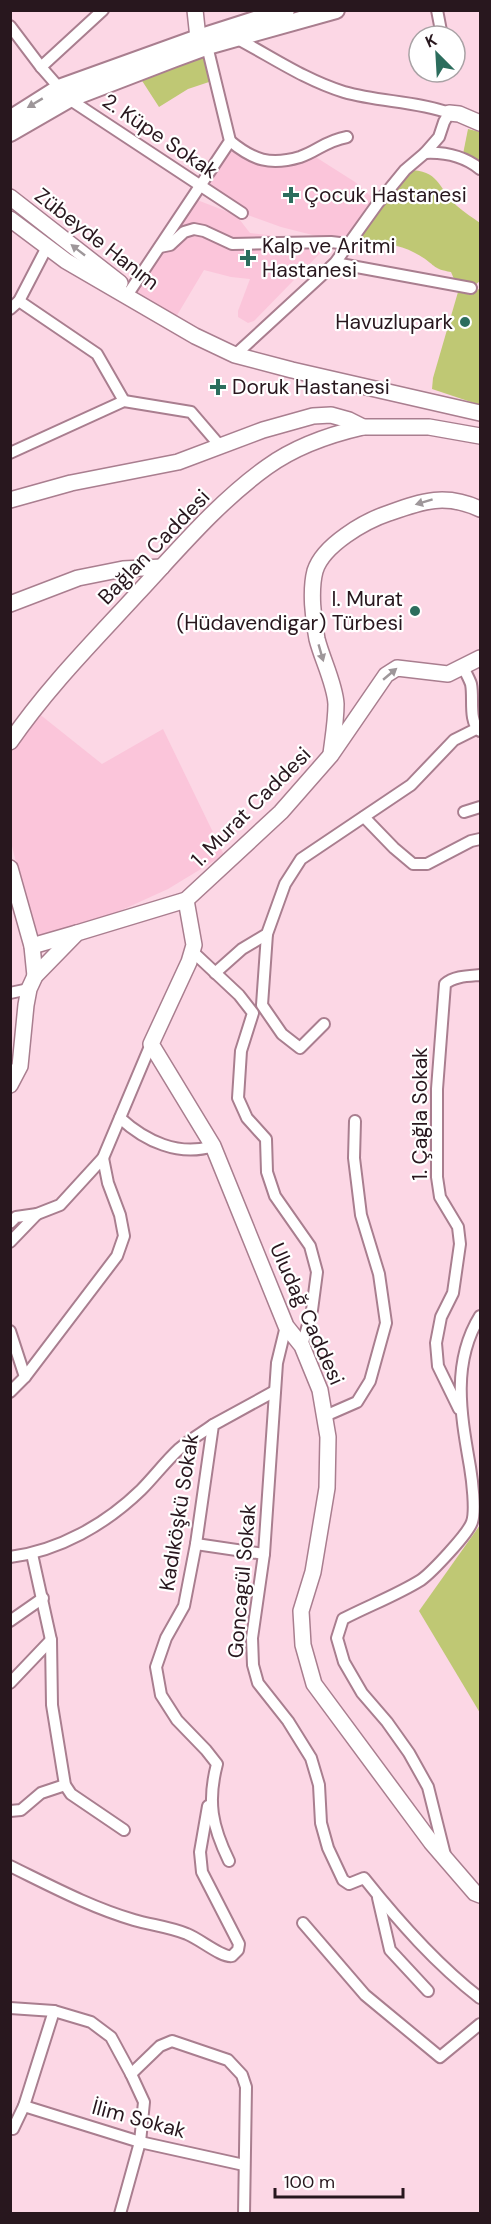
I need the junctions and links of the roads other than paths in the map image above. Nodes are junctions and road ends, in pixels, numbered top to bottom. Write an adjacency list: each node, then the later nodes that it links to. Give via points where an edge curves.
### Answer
1 (103, 10): 10 (street)
2 (195, 10): 8 (main road)
3 (286, 10): 5 (main road)
4 (336, 10): 5 (main road)
5 (257, 20): 7 (main road); 9 (street)
6 (10, 26): 10 (street, 2. Küpe Sokak)
7 (234, 32): 8 (main road); 9 (street)
8 (202, 42): 11 (main road); 17 (street)
9 (254, 47): 12 (street, via 295,73 344,92)
10 (41, 67): 11 (street, 2. Küpe Sokak)
11 (64, 94): 13 (main road, one-way to 13); 15 (main road); 20 (street, 2. Küpe Sokak)
12 (449, 113): 14 (main road); 18 (street, via 439,137)
13 (10, 119)
14 (480, 123)
15 (10, 133)
16 (347, 137): 17 (street, via 331,140 300,157 268,162 245,153)
17 (230, 141): 20 (street)
18 (425, 153): 19 (street, via 441,152); 24 (street, via 405,170)
19 (476, 166)
20 (200, 187): 22 (street, 2. Küpe Sokak); 25 (street)
21 (10, 197): 29 (main road, Zübeyde Hanım, one-way to 21)
22 (242, 213)
23 (10, 219): 26 (main road)
24 (348, 243): 25 (street, via 232,244 194,229 184,232 170,245); 27 (street)
25 (160, 246): 29 (street)
26 (47, 247): 30 (street); 31 (main road)
27 (335, 263): 28 (street); 32 (street)
28 (471, 288)
29 (130, 291): 31 (main road, Zübeyde Hanım)
30 (15, 305): 33 (street, via 97,354)
31 (157, 313): 32 (main road)
32 (235, 355): 34 (main road)
33 (124, 401): 37 (street, via 191,412); 38 (street)
34 (480, 413)
35 (363, 427): 36 (main road, via 429,428); 37 (main road, via 331,415 313,416); 41 (main road, Bağlan Caddesi, via 303,446 267,467 211,516)
36 (480, 436)
37 (221, 447): 39 (main road, via 178,462 71,483)
38 (10, 453)
39 (10, 500)
40 (480, 509): 45 (main road, 1. Murat Caddesi, one-way to 45, via 464,502 423,502 385,514 341,538 325,554 315,570 313,598 317,637)
41 (162, 567): 42 (main road, via 78,578); 48 (main road, Bağlan Caddesi, via 76,658)
42 (10, 604)
43 (480, 658): 44 (main road)
44 (463, 666): 46 (main road, one-way to 44, via 386,675 397,668 448,674); 47 (street, via 471,685 473,715)
45 (336, 703): 46 (main road); 49 (main road, 1. Murat Caddesi)
46 (358, 716): 49 (main road)
47 (479, 729): 52 (street, via 454,740 411,785)
48 (10, 742)
49 (331, 755): 55 (main road, 1. Murat Caddesi, via 281,812)
50 (480, 807): 51 (street)
51 (464, 812)
52 (364, 817): 53 (street, via 413,864 427,864); 57 (street, via 301,859 285,884)
53 (480, 839)
54 (10, 868): 58 (main road)
55 (186, 900): 56 (main road); 59 (main road)
56 (77, 933): 58 (main road); 62 (main road)
57 (267, 934): 60 (street, via 242,948); 64 (street)
58 (32, 945): 62 (main road)
59 (192, 951): 60 (street); 67 (main road)
60 (215, 973): 65 (street)
61 (480, 975): 83 (street, 1. Çağla Sokak, via 445,984 437,1079 438,1187 458,1227 460,1244 453,1293 441,1317 436,1343 438,1366)
62 (32, 982): 63 (street); 68 (main road, via 20,1066)
63 (10, 993)
64 (262, 1005): 65 (street); 66 (street, via 282,1034 300,1048)
65 (253, 1013): 79 (street, via 241,1051 238,1098 247,1118 266,1140 267,1172 275,1196 310,1246 317,1272)
66 (324, 1024)
67 (151, 1044): 69 (street); 71 (main road, Uludağ Caddesi)
68 (10, 1085)
69 (120, 1118): 71 (street, via 136,1133 176,1149); 72 (street)
70 (355, 1121): 84 (street, via 354,1158 361,1215 379,1274 386,1323 370,1381 357,1402)
71 (213, 1146): 77 (main road, Uludağ Caddesi)
72 (103, 1158): 73 (street, via 60,1205); 80 (street, via 120,1215 123,1236 117,1256)
73 (37, 1214): 74 (street, via 16,1217); 75 (street)
74 (10, 1223)
75 (10, 1242)
76 (480, 1316): 83 (street, via 471,1331 460,1373)
77 (286, 1326): 79 (main road, Uludağ Caddesi); 81 (street, Goncagül Sokak)
78 (10, 1331): 80 (street)
79 (302, 1346): 84 (main road, Uludağ Caddesi, via 320,1390)
80 (25, 1377): 82 (street)
81 (275, 1391): 85 (street, Kadıköşkü Sokak); 88 (street, Goncagül Sokak)
82 (10, 1392)
83 (460, 1412): 98 (street, via 473,1485 472,1521 422,1579 343,1619 337,1638 344,1662 362,1693 398,1738 428,1787)
84 (325, 1416): 98 (main road, Uludağ Caddesi, via 327,1488 314,1572 301,1611 303,1645 314,1684)
85 (213, 1425): 86 (street, Kadıköşkü Sokak); 87 (street, via 180,1448 118,1510 69,1540)
86 (196, 1544): 88 (street); 95 (street, Kadıköşkü Sokak, via 184,1606 166,1638 156,1667 161,1695 177,1720 217,1764)
87 (32, 1554): 89 (street); 90 (street)
88 (264, 1554): 101 (street, Goncagül Sokak, via 252,1638 258,1683 311,1758 319,1785 321,1823 343,1880 349,1884 364,1878)
89 (10, 1557)
90 (43, 1598): 91 (street); 92 (street)
91 (10, 1621)
92 (51, 1640): 93 (street); 94 (street, via 52,1705)
93 (10, 1683)
94 (65, 1785): 96 (street, via 41,1793 21,1810); 97 (street, via 71,1794)
95 (212, 1800): 99 (street, Kadıköşkü Sokak, via 211,1812); 100 (street, via 200,1852 202,1872 238,1944 235,1955 229,1957 186,1933 77,1900)
96 (10, 1811)
97 (124, 1830)
98 (446, 1860): 102 (main road, Uludağ Caddesi)
99 (229, 1861)
100 (10, 1866)
101 (377, 1894): 104 (street, via 390,1950); 105 (street, Goncagül Sokak, via 450,1974)
102 (480, 1895)
103 (303, 1923): 108 (street, via 365,1995 440,2057)
104 (428, 1991)
105 (480, 1998)
106 (10, 2008): 107 (street)
107 (54, 2011): 109 (street, via 91,2022 111,2037); 110 (street)
108 (480, 2024)
109 (131, 2074): 112 (street, via 144,2102); 113 (street, via 160,2046 172,2041 228,2060 242,2075 246,2087)
110 (24, 2106): 111 (street); 112 (street, İlim Sokak)
111 (13, 2129)
112 (140, 2142): 113 (street, İlim Sokak); 114 (street)
113 (244, 2165): 115 (street)
114 (120, 2214)
115 (244, 2214)

